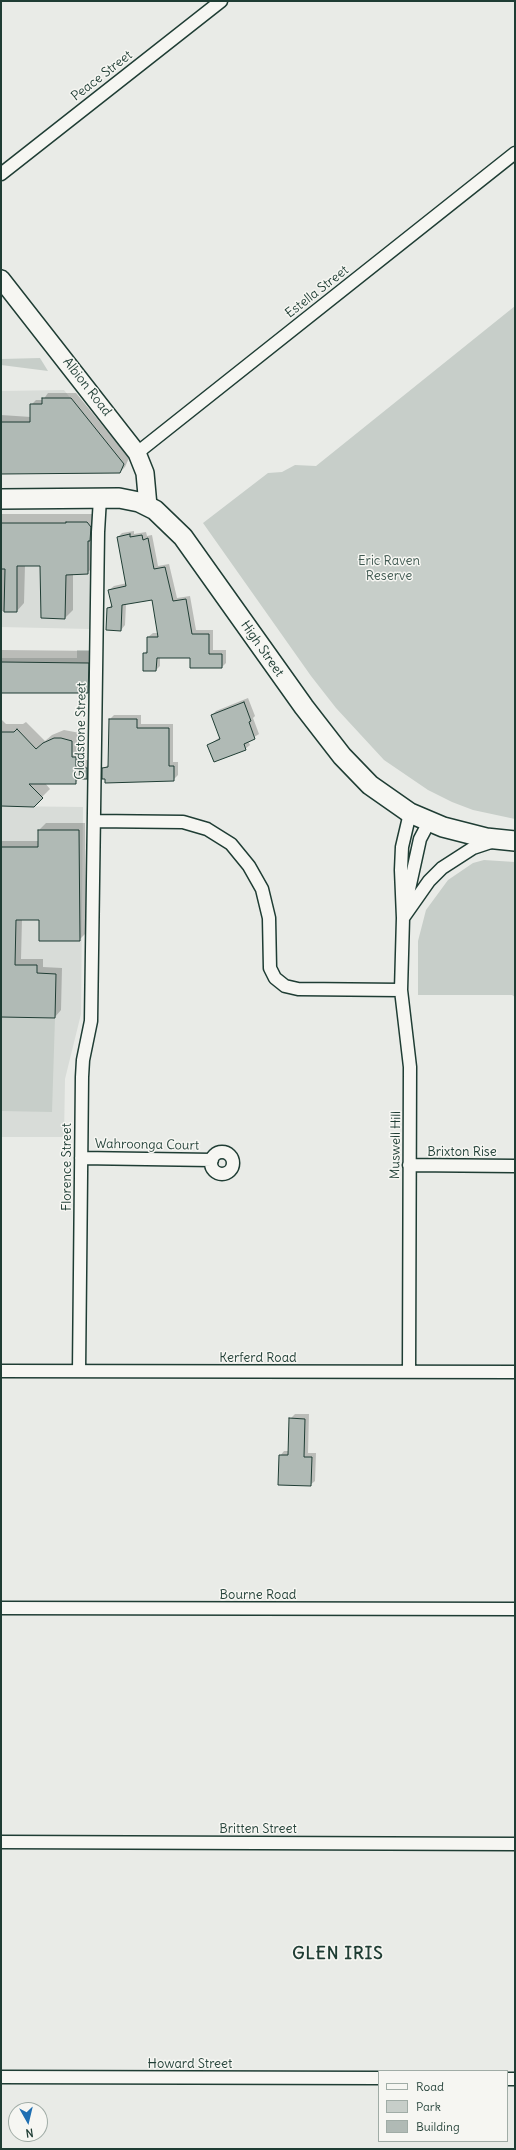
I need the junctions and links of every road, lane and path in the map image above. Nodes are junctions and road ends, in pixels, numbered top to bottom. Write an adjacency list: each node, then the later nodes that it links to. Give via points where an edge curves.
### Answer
1 (221, 1): 3 (street, Peace Street)
2 (515, 153): 5 (street, Estella Street)
3 (1, 174)
4 (1, 279): 5 (main road, Albion Road)
5 (137, 453): 8 (main road, Albion Road, via 145,473)
6 (100, 498): 7 (main road, High Street); 8 (main road, High Street, via 130,499); 10 (street, Gladstone Street)
7 (1, 499)
8 (148, 506): 9 (main road, High Street, via 163,516 183,537 342,756 370,785)
9 (410, 813): 11 (main road, High Street); 13 (street, Muswell Hill, via 402,847)
10 (94, 821): 14 (street, Gladstone Street); 15 (street, via 183,822 207,828 231,844 249,866 262,889 269,918 270,968 275,978 285,986 298,989)
11 (429, 822): 12 (main road, High Street, via 464,834); 13 (street, Muswell Hill, via 420,839)
12 (510, 840): 13 (street, via 473,848 442,868 429,881)
13 (403, 918): 15 (street, Muswell Hill)
14 (92, 964): 16 (street, Florence Street, via 91,1021 82,1077)
15 (401, 990): 18 (street, Muswell Hill, via 410,1067)
16 (81, 1158): 17 (street, Wahroonga Court); 21 (street, Florence Street)
17 (212, 1160)
18 (409, 1166): 19 (street, Brixton Rise); 22 (street, Muswell Hill)
19 (515, 1166)
20 (1, 1371): 21 (street, Kerferd Road)
21 (80, 1371): 22 (street, Kerferd Road)
22 (409, 1372): 23 (street, Kerferd Road)
23 (515, 1372)
24 (1, 1608): 25 (street, Bourne Road)
25 (515, 1609)
26 (1, 1842): 27 (street, Britten Street)
27 (515, 1844)
28 (1, 2077): 29 (street, Howard Street)
29 (378, 2078)

